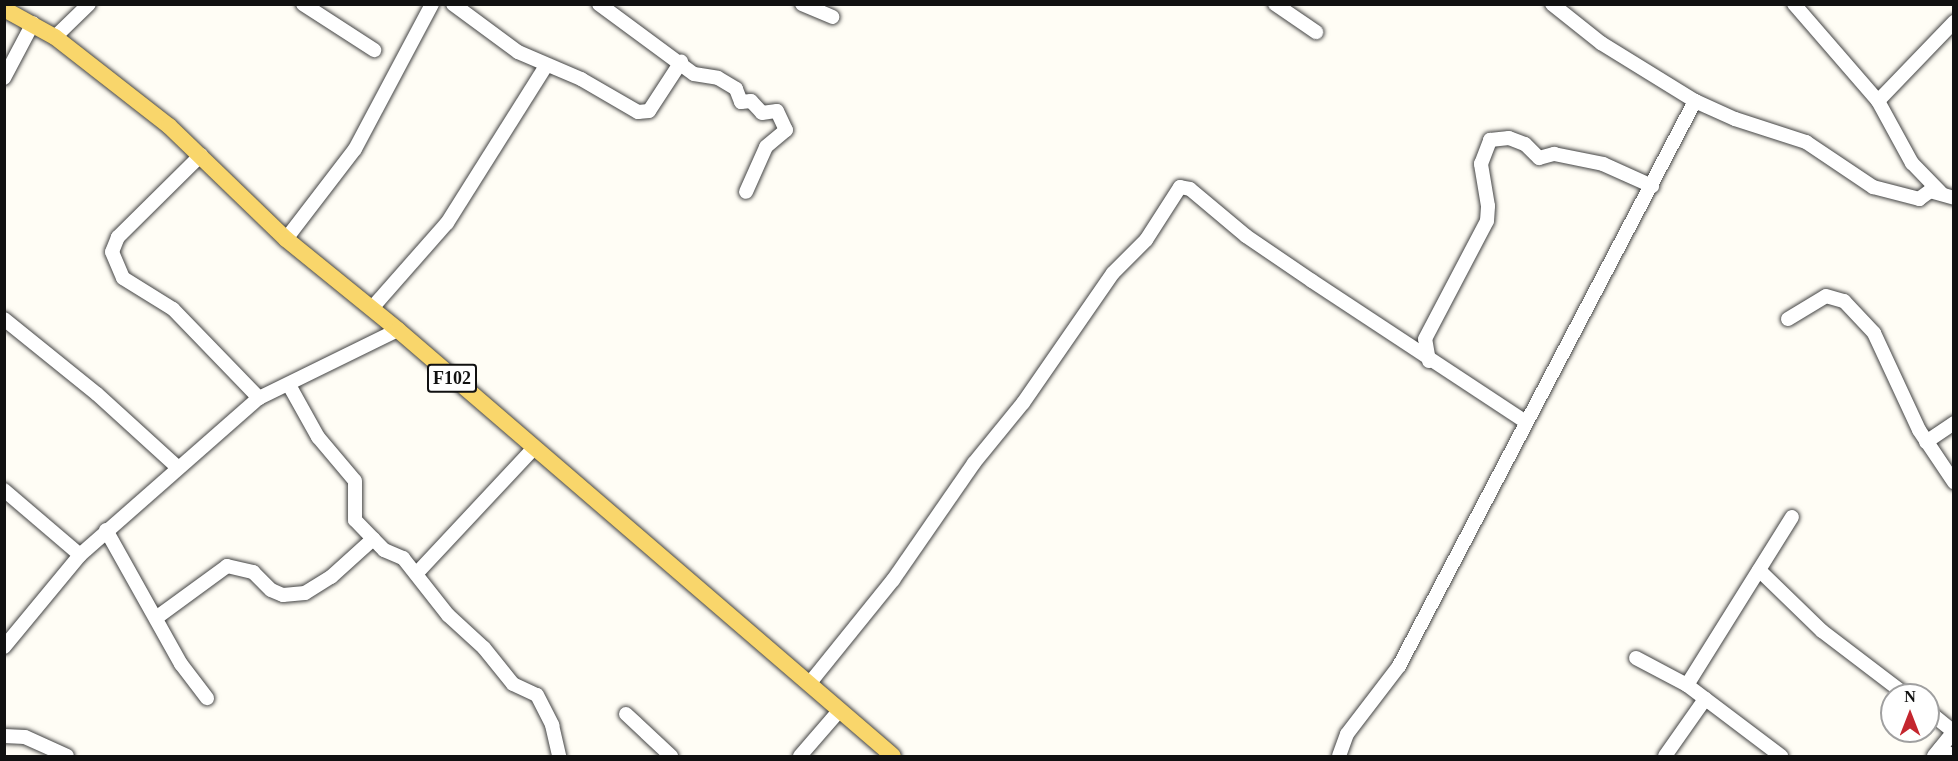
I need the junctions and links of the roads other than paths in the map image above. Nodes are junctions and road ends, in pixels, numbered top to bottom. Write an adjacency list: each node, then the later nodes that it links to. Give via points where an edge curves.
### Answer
1 (89, 4): 15 (street)
2 (303, 4): 16 (street)
3 (432, 4): 27 (street, via 356,149)
4 (453, 4): 18 (street, via 519,52)
5 (599, 4): 17 (street)
6 (802, 4): 11 (street)
7 (1275, 4): 14 (street)
8 (1552, 4): 20 (street, via 1601,44)
9 (1794, 4): 21 (street)
10 (4, 9): 13 (main road, F102)
11 (832, 16)
12 (1953, 22): 21 (street)
13 (33, 23): 15 (main road, F102); 19 (street)
14 (1316, 32)
15 (55, 37): 23 (main road, F102)
16 (374, 50)
17 (681, 62): 18 (street, via 654,106 645,113); 25 (street, via 694,74 718,78 736,89 741,102 751,101 762,113 777,111 786,130 766,147)
18 (546, 66): 28 (street, via 447,224)
19 (4, 78)
20 (1695, 101): 24 (street); 26 (street, via 1735,119 1806,142 1873,187 1919,199 1930,191)
21 (1878, 101): 22 (street); 26 (street, via 1925,181)
22 (1884, 127)
23 (201, 155): 27 (main road, F102); 34 (street, via 118,237 112,252 123,278 173,309)
24 (1652, 186): 32 (street, via 1603,164 1554,154 1539,158 1525,144 1509,138 1491,140 1480,164 1487,221 1425,339); 35 (street)
25 (746, 192)
26 (1948, 196)
27 (286, 239): 28 (main road, F102)
28 (372, 308): 31 (main road, F102)
29 (4, 320): 39 (street, via 97,394)
30 (1788, 320): 37 (street, via 1826,296 1844,302 1874,333)
31 (398, 330): 33 (street, via 347,352); 38 (main road, F102)
32 (1430, 361): 35 (street); 52 (street, via 1246,236 1190,189 1180,187 1146,240 1113,273 893,580)
33 (289, 385): 34 (street); 44 (street, via 318,437 356,481 355,520)
34 (259, 398): 39 (street)
35 (1526, 422): 67 (street, via 1399,666 1347,734)
36 (1953, 423): 37 (street)
37 (1926, 442): 40 (street)
38 (534, 448): 47 (street); 52 (main road, F102)
39 (176, 466): 43 (street)
40 (1953, 482)
41 (4, 490): 45 (street)
42 (1792, 517): 46 (street)
43 (106, 530): 45 (street); 48 (street)
44 (373, 539): 47 (street, via 384,550 403,558); 48 (street, via 331,577 305,593 283,595 271,590 253,572 227,566)
45 (80, 555): 49 (street)
46 (1759, 570): 51 (street, via 1822,632); 53 (street)
47 (417, 573): 63 (street, via 448,615 484,648 513,684 537,695 552,726)
48 (156, 618): 54 (street, via 181,664)
49 (4, 646)
50 (1636, 658): 53 (street)
51 (1890, 683)
52 (809, 684): 56 (main road, F102)
53 (1687, 685): 55 (street)
54 (207, 698)
55 (1705, 699): 68 (street); 69 (street)
56 (839, 711): 65 (street); 66 (main road, F102)
57 (626, 714): 64 (street)
58 (1940, 721): 59 (street)
59 (1953, 731): 61 (street)
60 (4, 736): 62 (street, via 25,737)
61 (1937, 753): 70 (street)
62 (67, 756)
63 (559, 756)
64 (671, 756)
65 (800, 756)
66 (893, 756)
67 (1339, 756)
68 (1665, 756)
69 (1780, 756)
70 (1953, 756)

